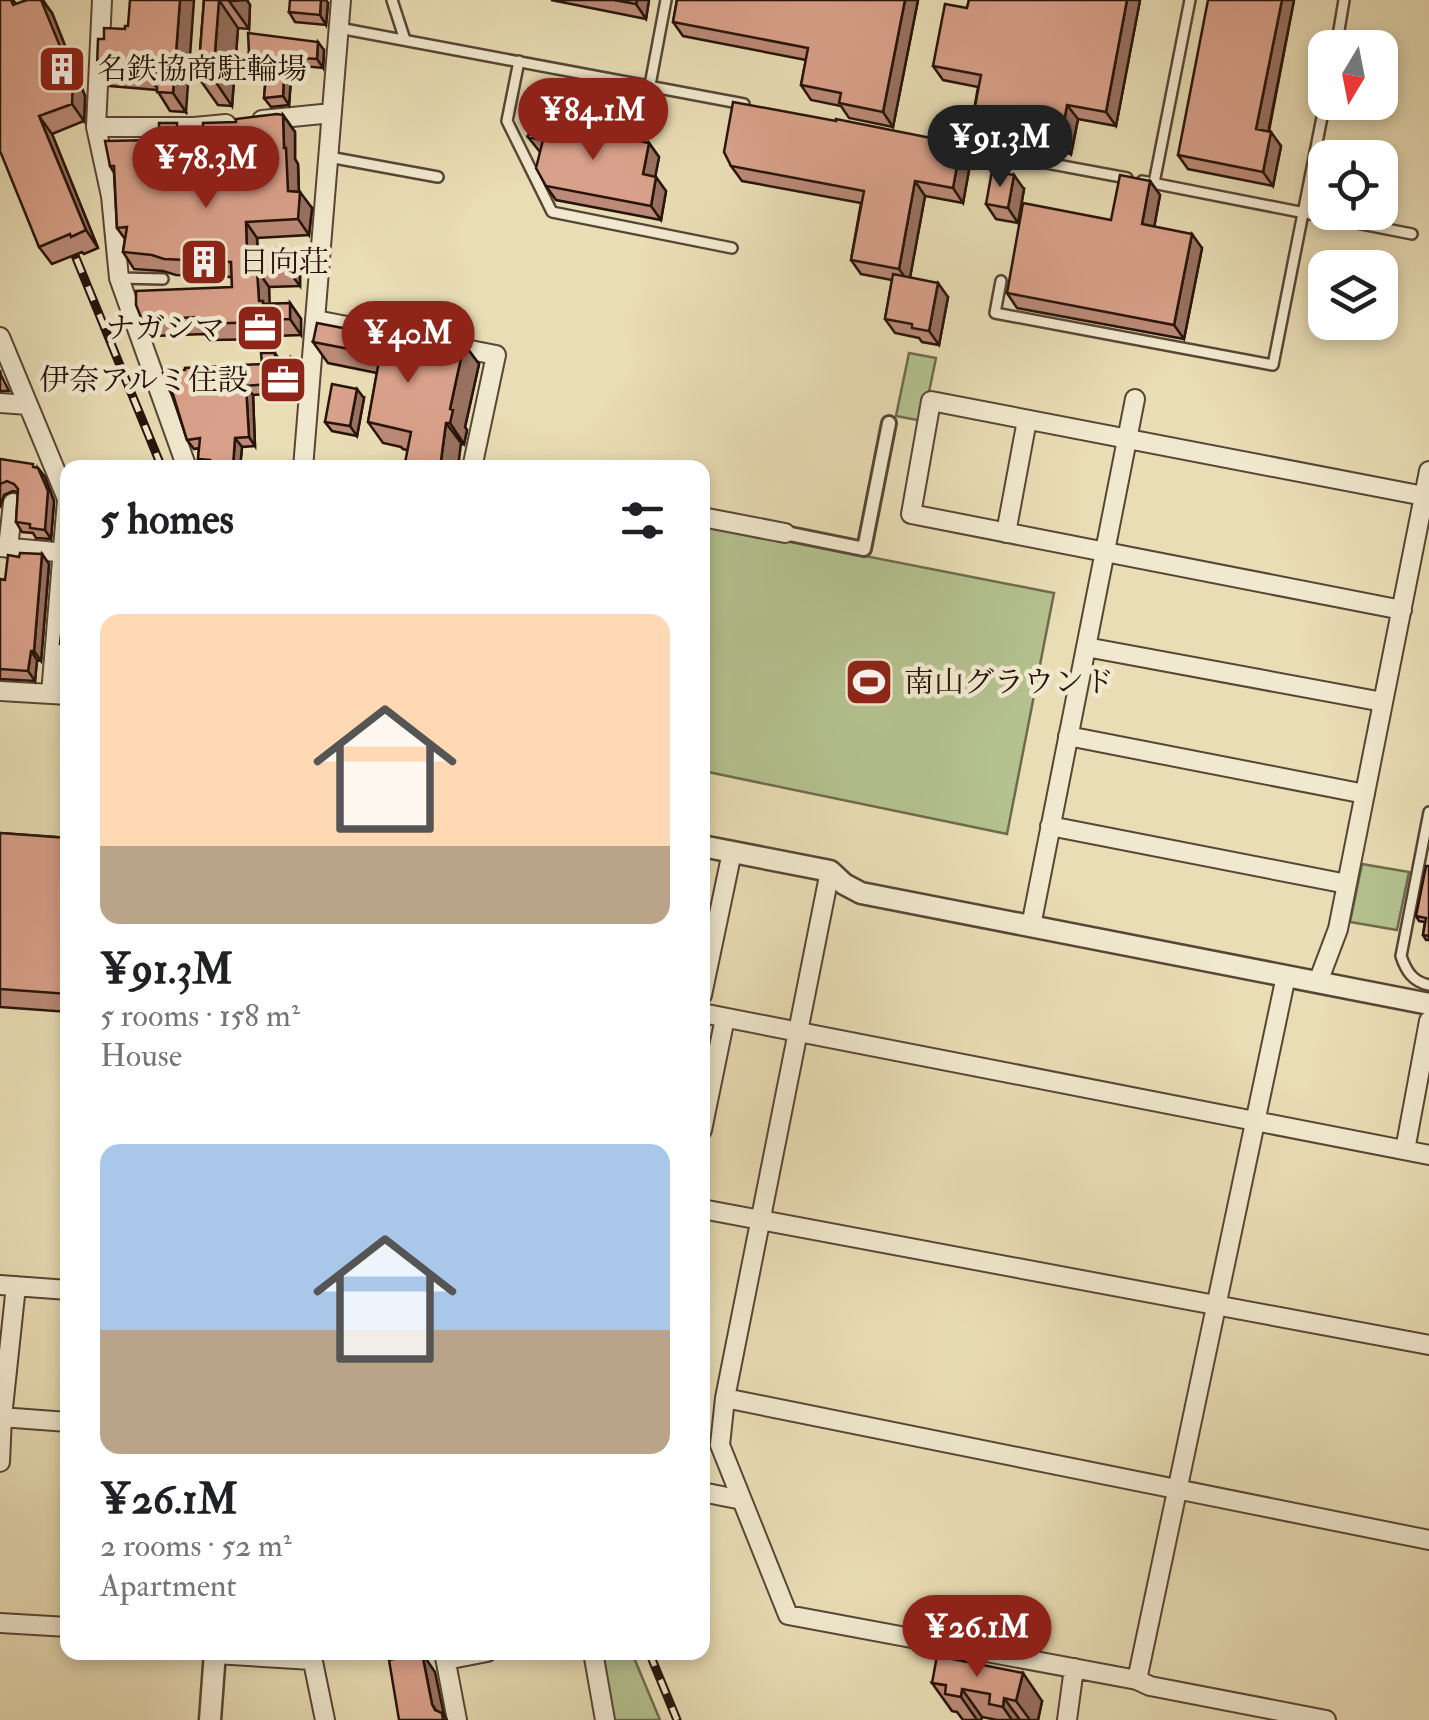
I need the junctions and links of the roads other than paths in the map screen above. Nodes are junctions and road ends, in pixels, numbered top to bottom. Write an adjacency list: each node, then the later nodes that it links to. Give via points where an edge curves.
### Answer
1 (102, 0): 15 (street)
2 (341, 0): 7 (street)
3 (392, 0): 9 (lane)
4 (666, 0): 11 (lane)
5 (1190, 0): 19 (lane)
6 (1344, 0): 8 (lane)
7 (339, 28): 9 (lane); 13 (street)
8 (1339, 30)
9 (404, 40): 10 (lane)
10 (519, 61): 11 (lane); 22 (lane, via 507,120 552,212)
11 (650, 85): 12 (lane)
12 (760, 108)
13 (332, 114): 15 (street, via 194,127); 17 (street)
14 (1322, 120): 20 (lane)
15 (96, 127): 23 (street)
16 (946, 144): 19 (lane)
17 (328, 157): 18 (lane); 26 (street)
18 (438, 178)
19 (1154, 183): 20 (lane)
20 (1305, 212): 21 (lane); 25 (lane, via 1274,365 995,313)
21 (1412, 234)
22 (732, 248)
23 (119, 278): 24 (lane); 34 (street)
24 (164, 278)
25 (1001, 280)
26 (316, 320): 35 (street); 36 (street, via 496,354)
27 (0, 337): 30 (street)
28 (1135, 399): 33 (street)
29 (0, 403): 30 (street)
30 (28, 404): 38 (street)
31 (1027, 420): 33 (street); 42 (street); 42 (street, via 931,401 910,514)
32 (888, 423): 43 (street, via 864,548)
33 (1127, 439): 39 (street); 45 (street)
34 (184, 460)
35 (303, 460)
36 (474, 460)
37 (1429, 471): 39 (street)
38 (60, 481)
39 (1424, 496): 47 (street)
40 (13, 503): 44 (street)
41 (710, 519): 43 (street)
42 (1006, 532): 45 (street)
43 (785, 533)
44 (4, 548): 46 (street)
45 (1105, 552): 47 (street); 48 (street)
46 (60, 553)
47 (1402, 610): 51 (street)
48 (1086, 647): 51 (street); 52 (street)
49 (0, 691): 50 (street)
50 (59, 694)
51 (1383, 702): 53 (street)
52 (1068, 736): 53 (street); 55 (street)
53 (1365, 794): 60 (street)
54 (1429, 812): 58 (lane)
55 (1050, 826): 60 (street); 61 (street)
56 (710, 848): 57 (street)
57 (732, 852): 59 (street); 62 (street)
58 (1425, 857): 65 (lane, via 1401,956 1406,971)
59 (830, 871): 61 (street, via 861,893); 70 (street)
60 (1347, 884): 64 (street)
61 (1030, 926): 63 (street)
62 (710, 957)
63 (1286, 976): 64 (street); 72 (street)
64 (1318, 982): 66 (street)
65 (1429, 985)
66 (1429, 1004)
67 (710, 1015): 68 (street)
68 (724, 1018): 70 (street); 71 (street)
69 (1429, 1021): 73 (street)
70 (798, 1033): 72 (street); 76 (street)
71 (710, 1089)
72 (1255, 1121): 73 (street); 79 (street)
73 (1405, 1150): 74 (street)
74 (1429, 1155)
75 (710, 1211): 76 (street)
76 (760, 1220): 79 (street); 81 (street)
77 (8, 1286): 78 (street); 82 (street)
78 (60, 1289)
79 (1216, 1304): 80 (street); 86 (street)
80 (1429, 1345)
81 (725, 1398): 84 (street); 86 (street)
82 (1, 1417): 83 (street); 85 (street)
83 (60, 1421)
84 (711, 1443): 88 (street)
85 (0, 1462)
86 (1177, 1489): 89 (street); 97 (street)
87 (710, 1494): 88 (street)
88 (742, 1500): 96 (street, via 788,1615)
89 (1429, 1540)
90 (0, 1623): 91 (street)
91 (60, 1627)
92 (214, 1660): 98 (street)
93 (313, 1660): 99 (street)
94 (446, 1660): 100 (street)
95 (594, 1660): 101 (street)
96 (1074, 1668): 97 (street); 102 (street)
97 (1137, 1680): 103 (street)
98 (210, 1720)
99 (325, 1720)
100 (457, 1720)
101 (605, 1720)
102 (1067, 1720)
103 (1326, 1720)

